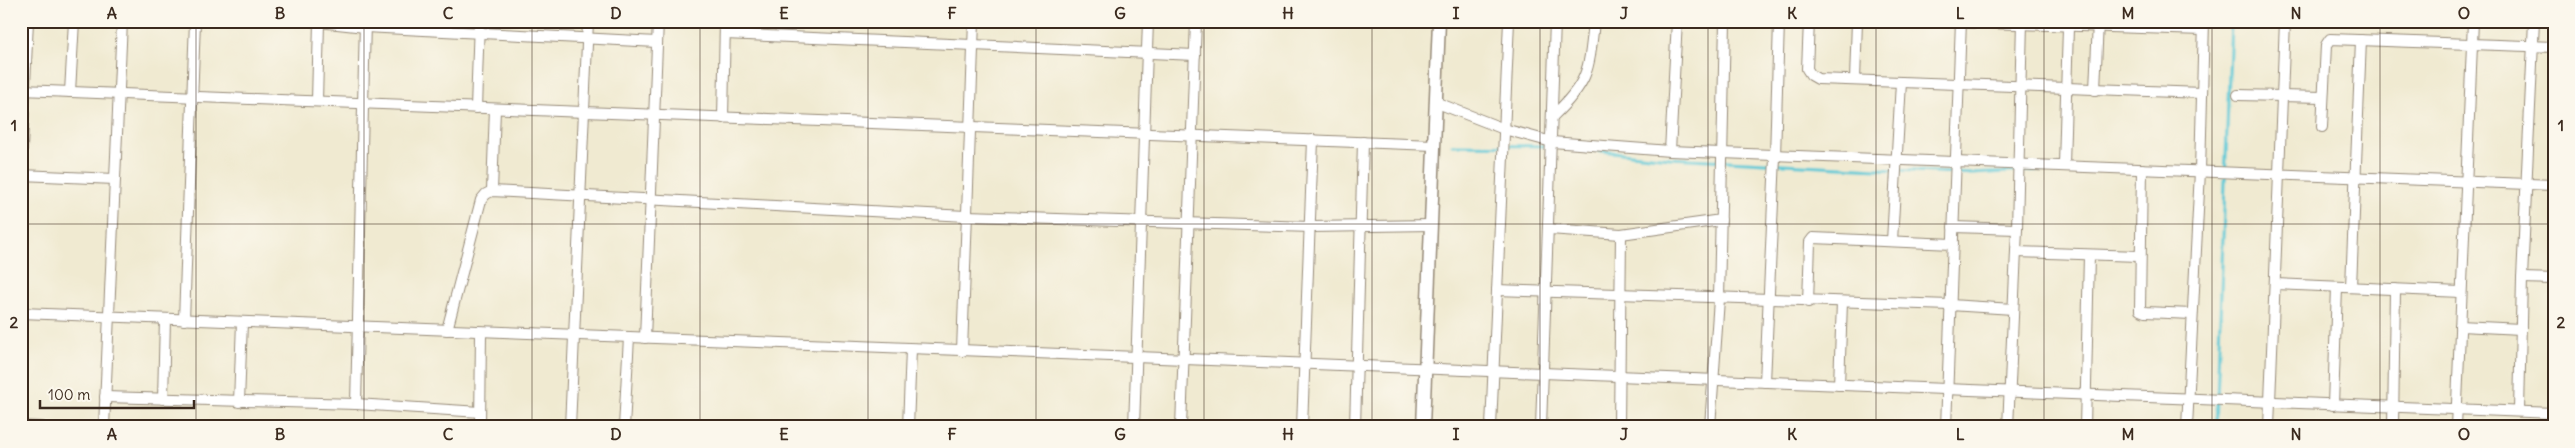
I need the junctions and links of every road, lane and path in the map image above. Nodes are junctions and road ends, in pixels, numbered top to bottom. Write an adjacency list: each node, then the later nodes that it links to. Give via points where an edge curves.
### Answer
1 (28, 21): 47 (street)
2 (74, 21): 49 (street)
3 (122, 21): 51 (street)
4 (195, 21): 54 (street)
5 (588, 21): 33 (street)
6 (658, 21): 35 (street)
7 (725, 21): 32 (street)
8 (974, 21): 37 (street)
9 (1148, 21): 40 (street)
10 (1196, 21): 41 (street)
11 (1439, 21): 57 (main road)
12 (1509, 21): 67 (street)
13 (1555, 21): 63 (street)
14 (1594, 21): 63 (street, via 1586,78 1575,95)
15 (1677, 21): 74 (street)
16 (1725, 21): 75 (street)
17 (1779, 21): 76 (street)
18 (1809, 21): 42 (street, via 1807,69 1811,75 1818,79)
19 (1857, 21): 42 (street)
20 (1926, 21): 25 (street)
21 (2284, 21): 53 (street)
22 (2473, 21): 36 (street)
23 (2534, 21): 38 (street)
24 (315, 22): 27 (street); 56 (street)
25 (1961, 22): 26 (street); 44 (street)
26 (2022, 23): 31 (street); 45 (street)
27 (365, 24): 30 (street); 58 (street)
28 (2098, 24): 29 (street); 31 (street); 48 (street)
29 (2203, 25): 50 (street)
30 (479, 26): 33 (street); 59 (street)
31 (2068, 27): 46 (street)
32 (724, 34): 37 (street); 64 (street)
33 (588, 38): 35 (street); 61 (street)
34 (2361, 40): 36 (street); 55 (street, via 2328,41); 86 (street)
35 (657, 42): 62 (street)
36 (2472, 44): 38 (street); 88 (street)
37 (973, 45): 40 (street); 65 (street)
38 (2533, 46): 39 (street); 89 (street)
39 (2554, 47)
40 (1145, 53): 41 (street); 68 (street)
41 (1195, 55): 69 (street)
42 (1855, 80): 43 (street)
43 (1901, 82): 44 (street); 77 (street)
44 (1959, 85): 45 (street); 78 (street)
45 (2019, 87): 46 (street); 79 (street)
46 (2066, 89): 48 (street); 80 (street)
47 (23, 90): 49 (street); 81 (street)
48 (2095, 90): 50 (street)
49 (70, 92): 51 (street)
50 (2202, 93): 83 (street)
51 (119, 94): 54 (street); 87 (street)
52 (2238, 95): 53 (street)
53 (2282, 96): 55 (street); 84 (street)
54 (192, 97): 56 (street); 130 (street)
55 (2323, 97): 66 (street)
56 (317, 101): 58 (street)
57 (1435, 102): 67 (street); 73 (main road)
58 (364, 103): 59 (street); 133 (street)
59 (476, 108): 60 (street)
60 (495, 109): 61 (street); 91 (street)
61 (583, 112): 62 (street); 92 (street)
62 (654, 115): 64 (street); 93 (street)
63 (1552, 117): 72 (street)
64 (722, 118): 65 (street)
65 (970, 127): 68 (street); 94 (street)
66 (2322, 127)
67 (1504, 129): 72 (street); 116 (street)
68 (1143, 134): 69 (street); 96 (street)
69 (1192, 136): 70 (street); 97 (street)
70 (1313, 140): 71 (street); 99 (street)
71 (1363, 142): 73 (street); 100 (street)
72 (1552, 142): 74 (street); 102 (street)
73 (1434, 145): 98 (main road)
74 (1670, 151): 75 (street)
75 (1724, 154): 76 (street); 95 (street)
76 (1775, 157): 77 (street); 121 (street)
77 (1896, 161): 78 (street); 105 (street)
78 (1955, 162): 79 (street); 101 (street)
79 (2018, 164): 80 (street); 103 (street)
80 (2064, 165): 82 (street)
81 (21, 169)
82 (2142, 169): 83 (street); 109 (street)
83 (2200, 171): 84 (street); 127 (street)
84 (2278, 173): 86 (street); 112 (street)
85 (21, 175): 87 (street)
86 (2356, 176): 88 (street); 114 (street)
87 (115, 179): 128 (street)
88 (2466, 181): 89 (street); 118 (street)
89 (2527, 184): 90 (street); 110 (street)
90 (2554, 185)
91 (492, 191): 92 (street); 135 (street, via 481,200)
92 (581, 196): 93 (street); 137 (street)
93 (651, 200): 94 (street); 139 (street)
94 (966, 216): 96 (street); 141 (street)
95 (1721, 220): 104 (street); 120 (street)
96 (1139, 222): 97 (street); 142 (street)
97 (1189, 223): 99 (street); 143 (street)
98 (1431, 225): 100 (street); 146 (main road)
99 (1311, 227): 100 (street); 144 (street)
100 (1360, 227): 145 (street)
101 (1953, 227): 103 (street); 106 (street)
102 (1549, 229): 104 (street); 117 (street)
103 (2017, 229): 107 (street)
104 (1621, 234): 119 (street)
105 (1892, 241): 106 (street); 122 (street, via 1812,238)
106 (1953, 244): 124 (street)
107 (2016, 252): 108 (street); 125 (street)
108 (2089, 255): 109 (street); 155 (street)
109 (2139, 256): 127 (street, via 2140,310)
110 (2522, 278): 111 (street); 134 (street)
111 (2554, 279)
112 (2275, 284): 113 (street); 160 (street)
113 (2337, 287): 114 (street); 162 (street)
114 (2351, 288): 115 (street)
115 (2395, 289): 118 (street); 163 (street)
116 (1497, 290): 117 (street); 147 (street)
117 (1546, 291): 119 (street); 148 (street)
118 (2461, 292): 132 (street)
119 (1622, 295): 120 (street); 149 (street)
120 (1720, 299): 121 (street); 150 (street)
121 (1767, 300): 122 (street); 151 (street)
122 (1808, 302): 123 (street)
123 (1842, 302): 124 (street); 152 (street)
124 (1950, 305): 125 (street); 153 (street)
125 (2013, 309): 154 (street)
126 (21, 313): 128 (street)
127 (2192, 314): 157 (street)
128 (109, 317): 129 (street); 156 (street)
129 (166, 319): 130 (street); 158 (street)
130 (184, 320): 131 (street)
131 (242, 322): 133 (street); 159 (street)
132 (2460, 326): 134 (street); 164 (street)
133 (359, 327): 135 (street); 161 (street)
134 (2521, 328): 165 (street)
135 (447, 330): 136 (street)
136 (482, 332): 137 (street); 166 (street)
137 (574, 335): 138 (street); 172 (street)
138 (628, 337): 139 (street); 173 (street)
139 (645, 338): 140 (street)
140 (911, 349): 141 (street); 174 (street)
141 (962, 351): 142 (street)
142 (1136, 358): 143 (street); 175 (street)
143 (1184, 359): 144 (street); 176 (street)
144 (1305, 364): 145 (street); 177 (street)
145 (1357, 366): 146 (street); 178 (street)
146 (1426, 369): 147 (street); 179 (main road)
147 (1494, 372): 148 (street); 180 (street)
148 (1544, 374): 149 (street); 181 (street)
149 (1620, 377): 150 (street); 182 (street)
150 (1712, 380): 151 (street); 183 (street)
151 (1765, 382): 152 (street)
152 (1839, 385): 153 (street)
153 (1947, 390): 154 (street); 184 (street)
154 (2009, 392): 155 (street); 185 (street)
155 (2086, 395): 157 (street); 186 (street)
156 (105, 397): 158 (street); 170 (street)
157 (2188, 398): 160 (street); 187 (street)
158 (163, 399): 159 (street)
159 (239, 402): 161 (street)
160 (2271, 402): 162 (street); 188 (street)
161 (356, 404): 166 (street)
162 (2333, 405): 163 (street)
163 (2394, 407): 164 (street); 189 (street)
164 (2457, 410): 165 (street); 190 (street)
165 (2519, 411): 167 (street)
166 (480, 412): 171 (street)
167 (2554, 413)
168 (21, 426): 169 (street)
169 (42, 427)
170 (104, 427)
171 (480, 427)
172 (570, 427)
173 (624, 427)
174 (908, 427)
175 (1134, 427)
176 (1181, 427)
177 (1302, 427)
178 (1355, 427)
179 (1423, 427)
180 (1492, 427)
181 (1541, 427)
182 (1619, 427)
183 (1710, 427)
184 (1946, 427)
185 (2008, 427)
186 (2085, 427)
187 (2187, 427)
188 (2270, 427)
189 (2393, 427)
190 (2456, 427)

